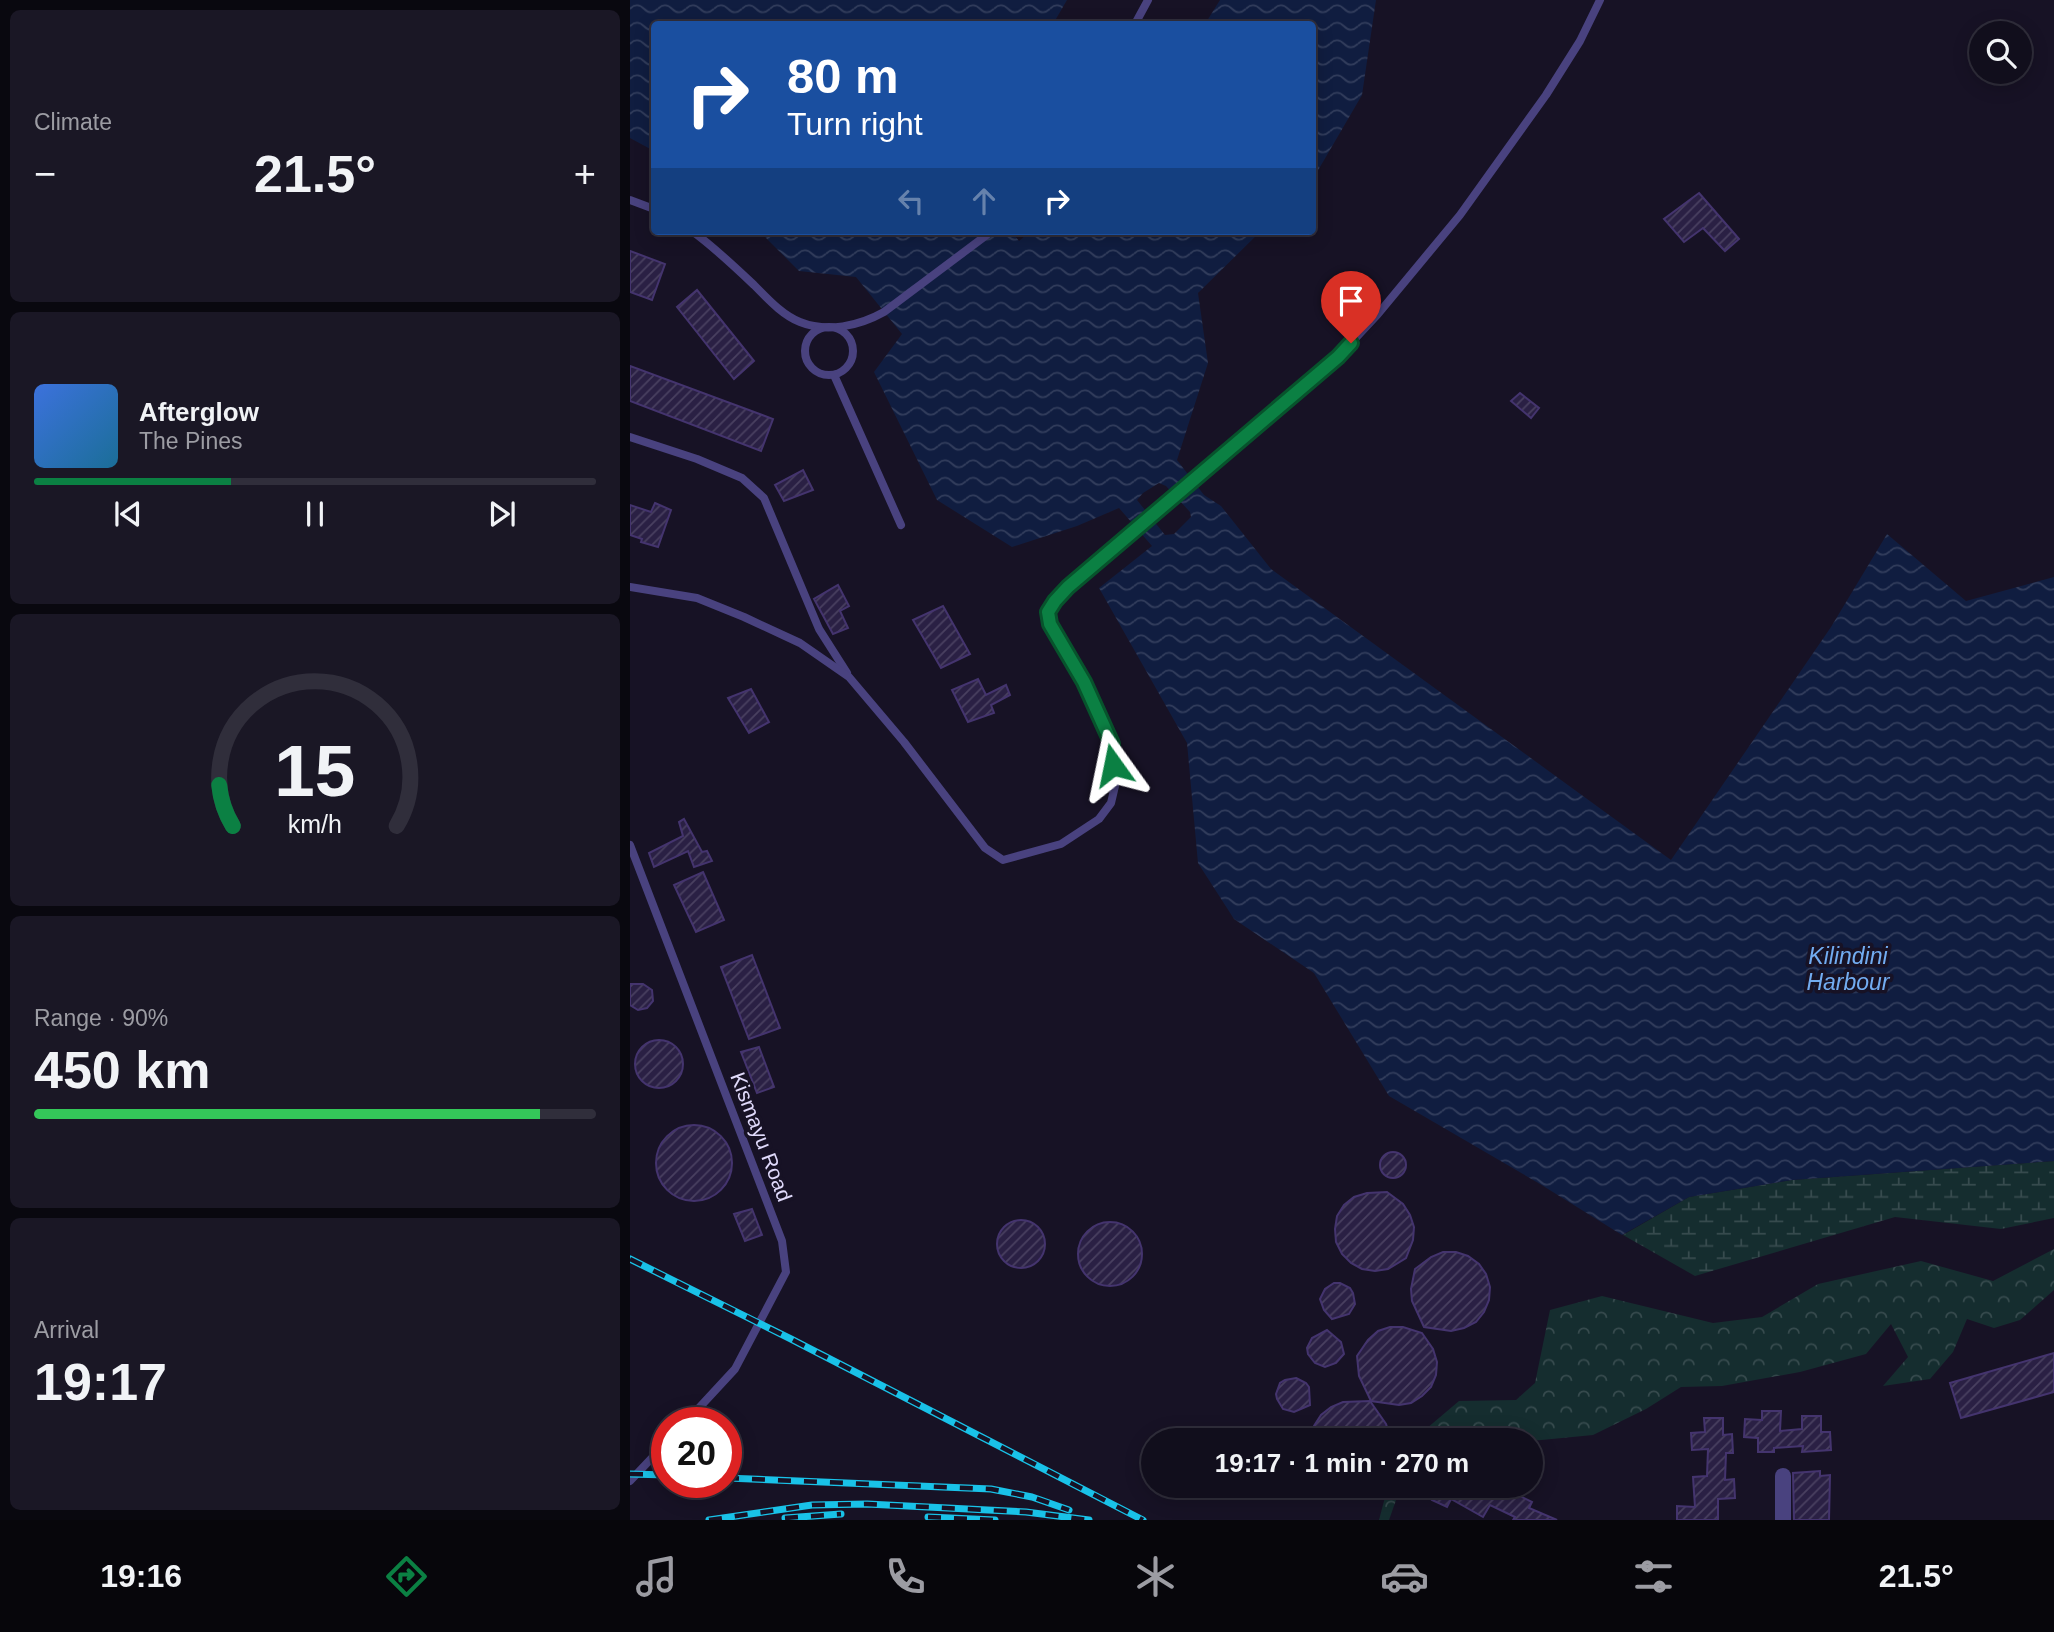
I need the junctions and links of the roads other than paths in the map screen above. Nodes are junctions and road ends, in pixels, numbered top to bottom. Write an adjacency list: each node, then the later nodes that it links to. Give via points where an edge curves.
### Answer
1 (1148, 0): 3 (lane)
2 (1600, 0): 13 (lane, via 1546,95 1460,215 1378,314 1338,357 1068,587 1048,612 1112,744 1115,786 1111,803 1099,819 1061,844 1003,860 995,856)
3 (1137, 21)
4 (630, 200): 5 (lane)
5 (651, 208)
6 (697, 235): 8 (lane, via 782,312 798,322)
7 (987, 235): 8 (lane, via 884,312 870,320)
8 (828, 327): 9 (lane, via 846,335 853,347 846,368); 9 (lane, via 811,336 805,352 813,369)
9 (834, 374): 11 (lane)
10 (630, 436): 13 (lane, via 743,478 764,498 819,629)
11 (901, 525)
12 (630, 587): 13 (lane, via 697,598 744,617 800,643)
13 (849, 677)
14 (630, 845): 15 (lane, Kismayu Road, via 782,1241 786,1272 735,1369)
15 (700, 1407)
16 (651, 1458): 18 (lane)
17 (1783, 1476): 19 (street)
18 (630, 1480)
19 (1783, 1520)

